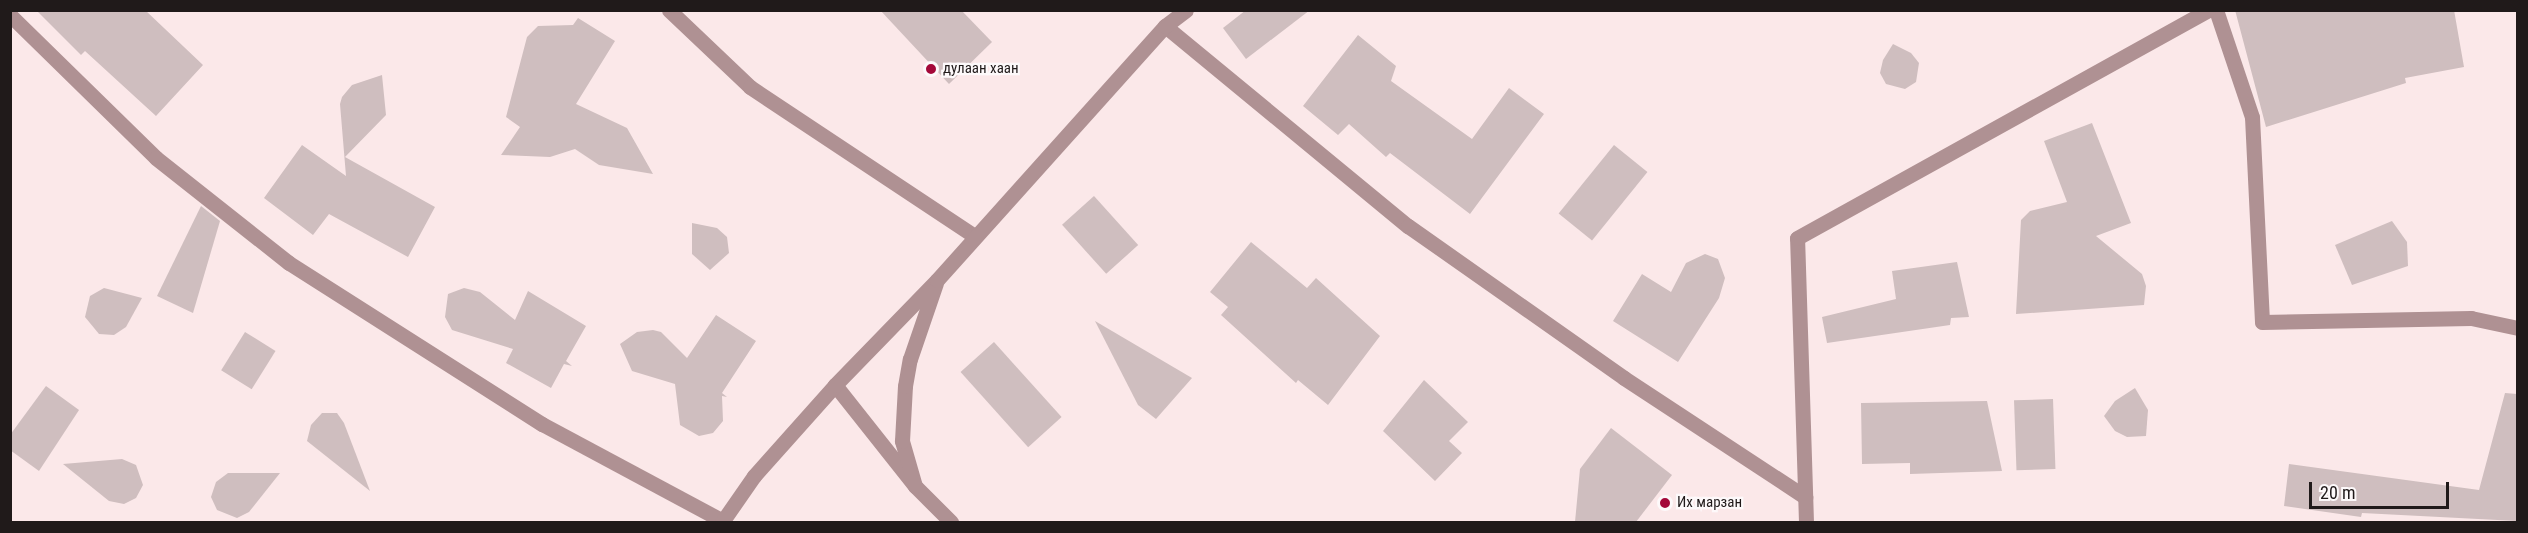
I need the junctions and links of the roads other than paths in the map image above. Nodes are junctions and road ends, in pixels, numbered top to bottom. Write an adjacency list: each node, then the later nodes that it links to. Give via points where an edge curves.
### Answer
1 (669, 10): 7 (street, via 750,87)
2 (1186, 10): 6 (street)
3 (2208, 10): 12 (street, via 1797,238)
4 (2216, 10): 9 (street, via 2252,117 2262,322 2471,318)
5 (10, 15): 13 (street, via 156,158 289,263 542,424)
6 (1165, 26): 7 (street); 12 (street, via 1408,226 1624,378)
7 (974, 236): 8 (street)
8 (937, 280): 10 (street); 11 (street, via 910,359 905,386 902,441)
9 (2517, 328)
10 (835, 385): 11 (street); 13 (street, via 754,476)
11 (915, 486): 14 (street)
12 (1805, 497): 15 (street)
13 (723, 521)
14 (951, 522)
15 (1806, 522)

